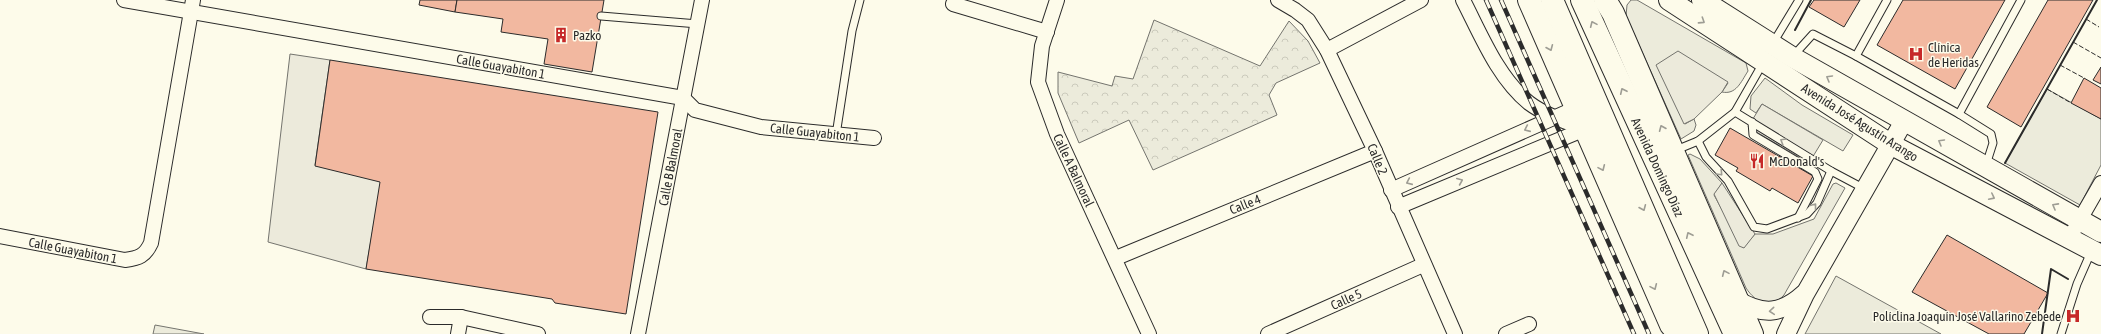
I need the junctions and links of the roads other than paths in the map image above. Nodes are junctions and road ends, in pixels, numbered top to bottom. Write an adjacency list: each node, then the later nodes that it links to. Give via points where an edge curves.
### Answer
1 (124, 0): 17 (street, Calle Guayabiton 1)
2 (702, 0): 20 (street, Calle B Balmoral)
3 (860, 0): 34 (lane, via 852,30)
4 (1057, 0): 21 (street, Calle A Balmoral)
5 (1278, 0): 22 (street, Calle 2, via 1308,20)
6 (1421, 0): 22 (street)
7 (1463, 0): 30 (street, via 1484,42 1507,79 1529,103)
8 (1552, 0): 68 (main road, one-way to 68)
9 (1582, 0): 69 (main road, Avenida Domingo Díaz, one-way to 9)
10 (1669, 0): 23 (main road, Avenida José Agustín Arango, one-way to 23)
11 (1702, 0): 23 (main road, Avenida José Agustín Arango)
12 (1799, 0): 23 (lane)
13 (1887, 0): 24 (lane)
14 (2022, 0): 29 (lane)
15 (953, 4): 21 (street)
16 (1612, 4): 39 (main road, one-way to 16)
17 (192, 5): 26 (street, Calle Guayabiton 1); 50 (street, Calle Guayabiton 1, via 151,243 146,254 126,260)
18 (1536, 6): 27 (main road, one-way to 27)
19 (601, 16): 20 (lane)
20 (698, 24): 26 (street, Calle B Balmoral)
21 (1047, 32): 53 (street, Calle A Balmoral, via 1042,46 1038,82 1057,134)
22 (1327, 50): 38 (street, Calle 2)
23 (1768, 53): 25 (main road, Avenida José Agustín Arango); 28 (lane); 37 (main road, Avenida José Agustín Arango)
24 (1856, 56): 25 (lane, via 1813,34); 29 (lane)
25 (1792, 57): 31 (main road, Avenida José Agustín Arango, one-way to 25)
26 (684, 98): 34 (street, Calle Guayabiton 1, via 695,110 722,118 761,127); 62 (street, Calle B Balmoral)
27 (1576, 108): 30 (street); 33 (main road)
28 (1735, 112): 32 (lane); 36 (lane)
29 (1960, 114): 41 (lane, via 1991,134 1993,143)
30 (1555, 117): 33 (street); 45 (street, one-way to 45)
31 (1904, 121): 37 (street); 41 (main road, Avenida José Agustín Arango, one-way to 31)
32 (1752, 122): 42 (lane, one-way to 32); 47 (lane, via 1753,135 1815,172 1818,179 1816,186)
33 (1585, 129): 46 (street, one-way to 33); 67 (main road, one-way to 67, via 1672,325)
34 (836, 134): 35 (street, Calle Guayabiton 1)
35 (874, 138)
36 (1698, 141): 39 (lane); 47 (lane, one-way to 47, via 1706,157 1728,181 1754,226 1767,229)
37 (1890, 144): 40 (main road, Avenida José Agustín Arango); 44 (street)
38 (1375, 150): 45 (street, Calle 2); 53 (street, Calle 4)
39 (1672, 151): 56 (main road, one-way to 39)
40 (1925, 162): 41 (main road, via 1970,175 1981,174); 51 (main road, Avenida José Agustín Arango, one-way to 51)
41 (1985, 168): 48 (main road, Avenida José Agustín Arango, one-way to 41)
42 (1831, 171): 44 (lane); 47 (lane, one-way to 42, via 1807,214 1817,203)
43 (2101, 183): 48 (street)
44 (1865, 189): 55 (street)
45 (1391, 190): 46 (street, Calle 2)
46 (1398, 207): 54 (street, Calle 2)
47 (1798, 218)
48 (2080, 220): 49 (main road, Avenida José Agustín Arango); 51 (street)
49 (2101, 232)
50 (0, 236)
51 (2070, 238): 52 (main road, Avenida José Agustín Arango)
52 (2097, 252): 72 (lane, via 2077,284)
53 (1116, 258): 63 (street, Calle A Balmoral)
54 (1423, 264): 64 (street, Calle 5); 65 (street, Calle 2)
55 (1805, 294): 56 (street, one-way to 56, via 1793,304 1772,311 1750,308); 71 (street)
56 (1737, 300): 70 (main road)
57 (430, 317): 58 (street)
58 (461, 318): 60 (street); 61 (street)
59 (1529, 324): 66 (street)
60 (458, 334)
61 (538, 334)
62 (638, 334)
63 (1150, 334)
64 (1268, 334)
65 (1455, 334)
66 (1506, 334)
67 (1679, 334)
68 (1697, 334)
69 (1735, 334)
70 (1752, 334)
71 (1786, 334)
72 (2061, 334)

